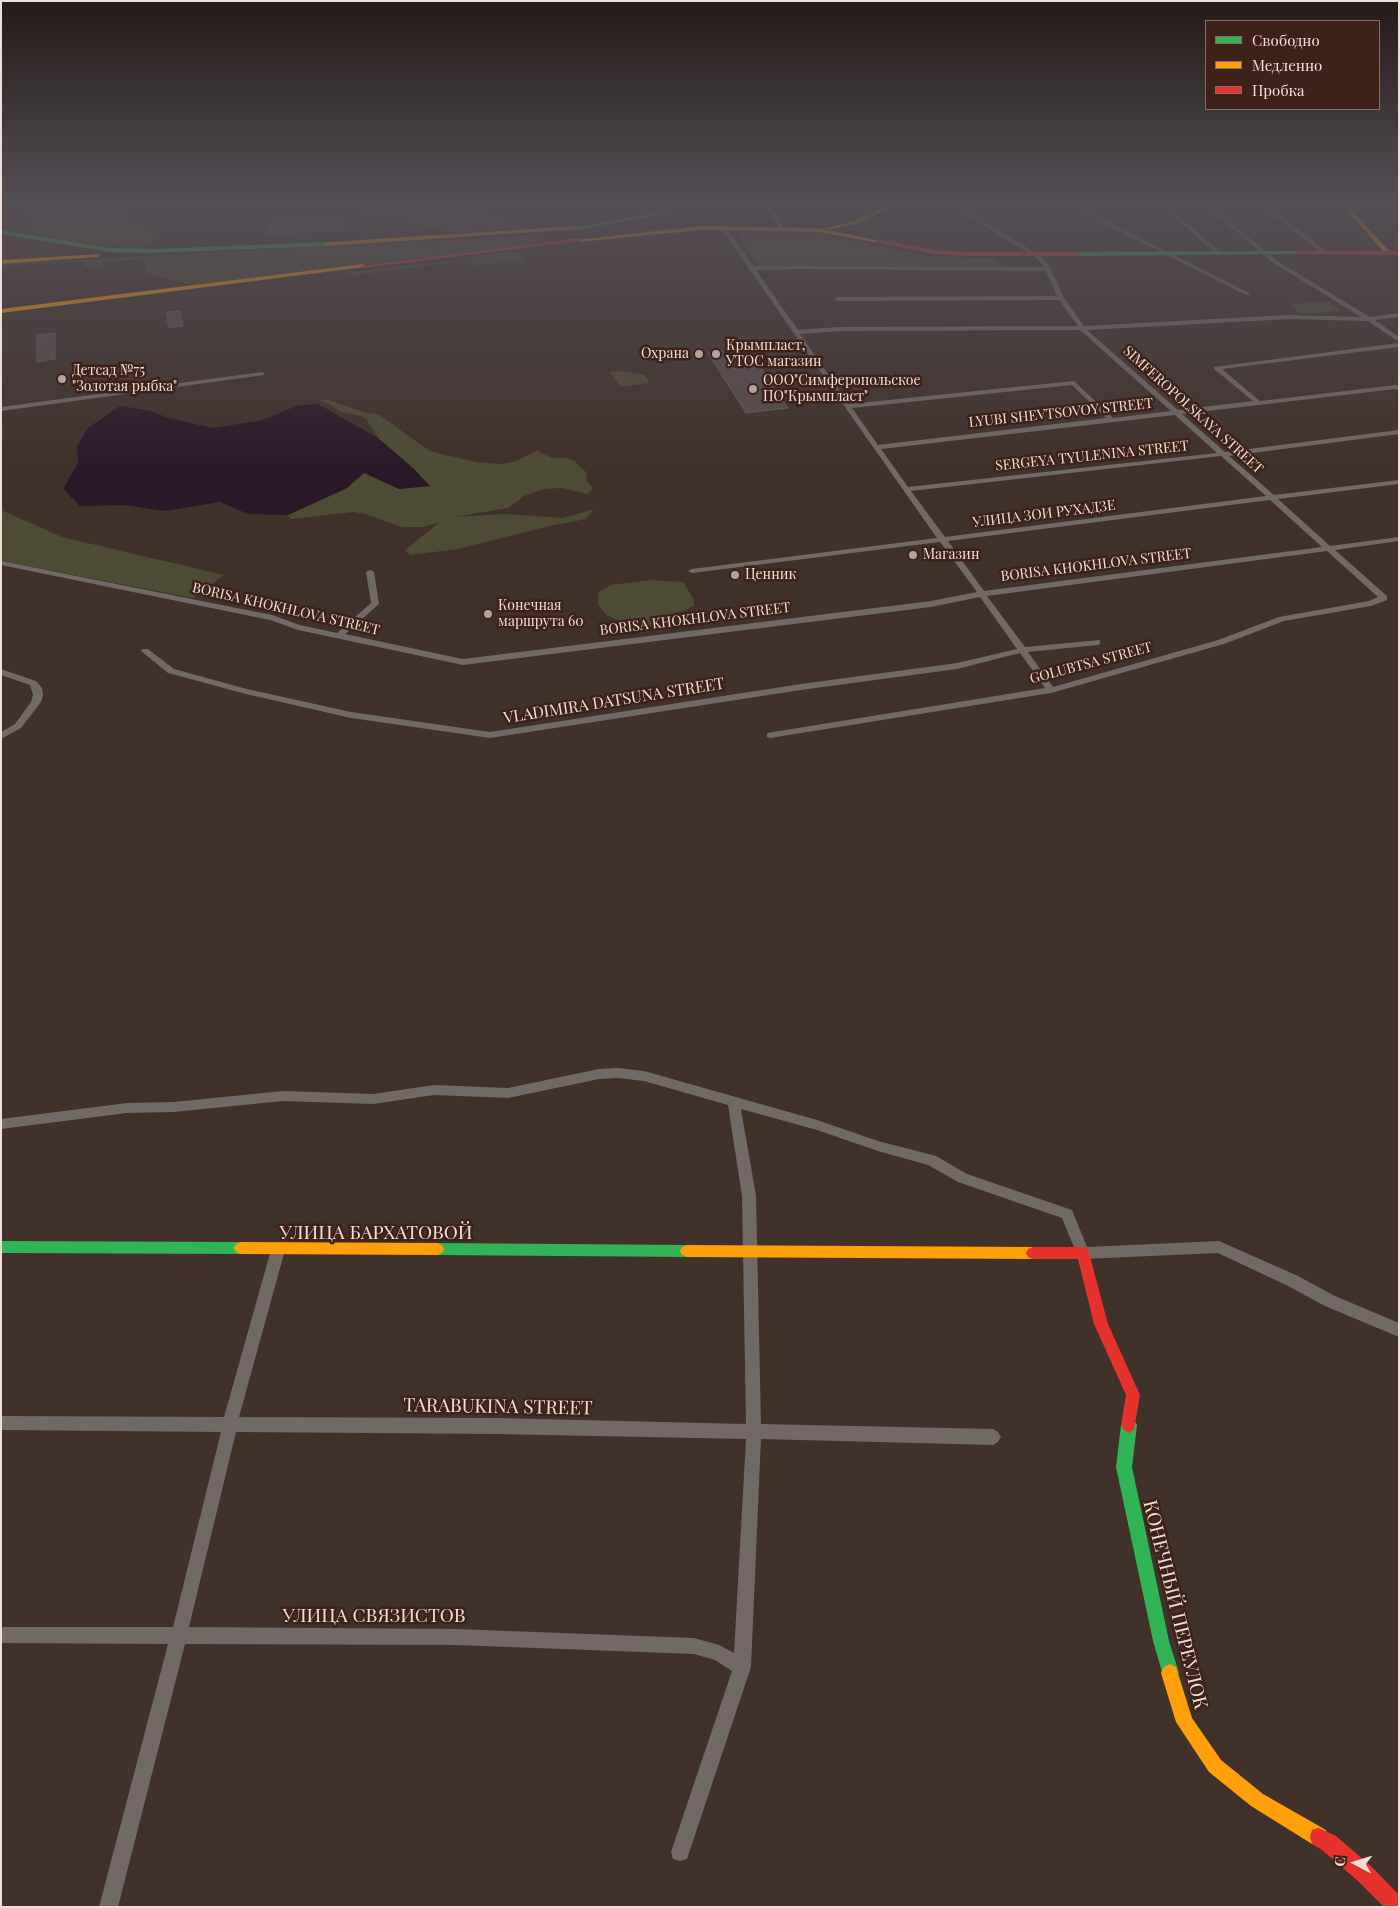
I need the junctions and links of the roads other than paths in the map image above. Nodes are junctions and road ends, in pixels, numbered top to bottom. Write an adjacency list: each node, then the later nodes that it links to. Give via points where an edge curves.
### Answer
1 (162, 291): 9 (main road)
2 (767, 291): 13 (street)
3 (1059, 291): 7 (street, SIMFEROPOLSKAYA STREET)
4 (1242, 291): 6 (street)
5 (1324, 291): 11 (street)
6 (1248, 294)
7 (1062, 298): 8 (street); 12 (street, SIMFEROPOLSKAYA STREET)
8 (837, 299)
9 (1, 311)
10 (1399, 315): 11 (street)
11 (1369, 319): 12 (street, via 1289,317); 14 (street)
12 (1082, 328): 13 (street); 21 (street, SIMFEROPOLSKAYA STREET)
13 (796, 332): 19 (street)
14 (1399, 340)
15 (1399, 345): 18 (street, via 1216,368)
16 (262, 374): 20 (street)
17 (1399, 389): 18 (street, LYUBI SHEVTSOVOY STREET)
18 (1259, 403): 21 (street, LYUBI SHEVTSOVOY STREET)
19 (847, 406): 22 (street, via 1074,383); 24 (street)
20 (1, 409)
21 (1178, 413): 22 (street, LYUBI SHEVTSOVOY STREET); 25 (street, SIMFEROPOLSKAYA STREET)
22 (1111, 420): 24 (street, LYUBI SHEVTSOVOY STREET)
23 (1399, 432): 25 (street, SERGEYA TYULENINA STREET)
24 (876, 447): 27 (street)
25 (1224, 454): 27 (street, SERGEYA TYULENINA STREET); 28 (street, SIMFEROPOLSKAYA STREET)
26 (1399, 482): 28 (street, УЛИЦА ЗОИ РУХАДЗЕ)
27 (906, 489): 29 (street)
28 (1273, 498): 29 (street, УЛИЦА ЗОИ РУХАДЗЕ); 31 (street, SIMFEROPOLSKAYA STREET)
29 (942, 540): 33 (street, УЛИЦА ЗОИ РУХАДЗЕ); 35 (street)
30 (1399, 540): 31 (street, BORISA KHOKHLOVA STREET)
31 (1330, 548): 35 (street, BORISA KHOKHLOVA STREET); 36 (street, SIMFEROPOLSKAYA STREET)
32 (1, 563): 37 (street, BORISA KHOKHLOVA STREET, via 272,618)
33 (692, 571)
34 (370, 572): 37 (street, via 375,604)
35 (981, 594): 37 (street, BORISA KHOKHLOVA STREET, via 932,604 463,662); 39 (street)
36 (1384, 598): 42 (street, GOLUBTSA STREET, via 1282,620 1221,642)
37 (338, 636)
38 (1097, 642): 39 (street, VLADIMIRA DATSUNA STREET)
39 (1022, 650): 40 (street, VLADIMIRA DATSUNA STREET, via 957,666 490,735 351,715 246,691 171,671); 42 (street)
40 (145, 652)
41 (1, 672): 44 (street, via 33,683 38,695 18,726)
42 (1051, 690): 43 (street, GOLUBTSA STREET)
43 (770, 735)
44 (1, 736)
45 (734, 1102): 46 (street, via 644,1076 618,1073 508,1093 434,1090 373,1098 283,1096 174,1107 127,1108); 49 (street, via 749,1196); 50 (street, via 931,1160 963,1178 1068,1214)
46 (1, 1124)
47 (1, 1247): 48 (main road, УЛИЦА БАРХАТОВОЙ)
48 (278, 1250): 49 (main road, УЛИЦА БАРХАТОВОЙ); 53 (street)
49 (751, 1252): 50 (main road, УЛИЦА БАРХАТОВОЙ); 54 (street)
50 (1083, 1253): 51 (street, via 1219,1247 1330,1301); 61 (main road, КОНЕЧНЫЙ ПЕРЕУЛОК, via 1100,1324 1133,1395 1124,1467 1161,1641 1185,1722 1215,1766 1257,1800 1329,1843)
51 (1399, 1330)
52 (1, 1423): 53 (street, TARABUKINA STREET)
53 (230, 1424): 54 (street, TARABUKINA STREET); 57 (street)
54 (754, 1431): 55 (street, TARABUKINA STREET); 58 (street)
55 (994, 1437)
56 (1, 1635): 57 (street, УЛИЦА СВЯЗИСТОВ)
57 (179, 1636): 58 (street, УЛИЦА СВЯЗИСТОВ, via 456,1637 694,1646 719,1653); 60 (street)
58 (742, 1667): 59 (street)
59 (680, 1852)
60 (108, 1907)
61 (1397, 1907)

